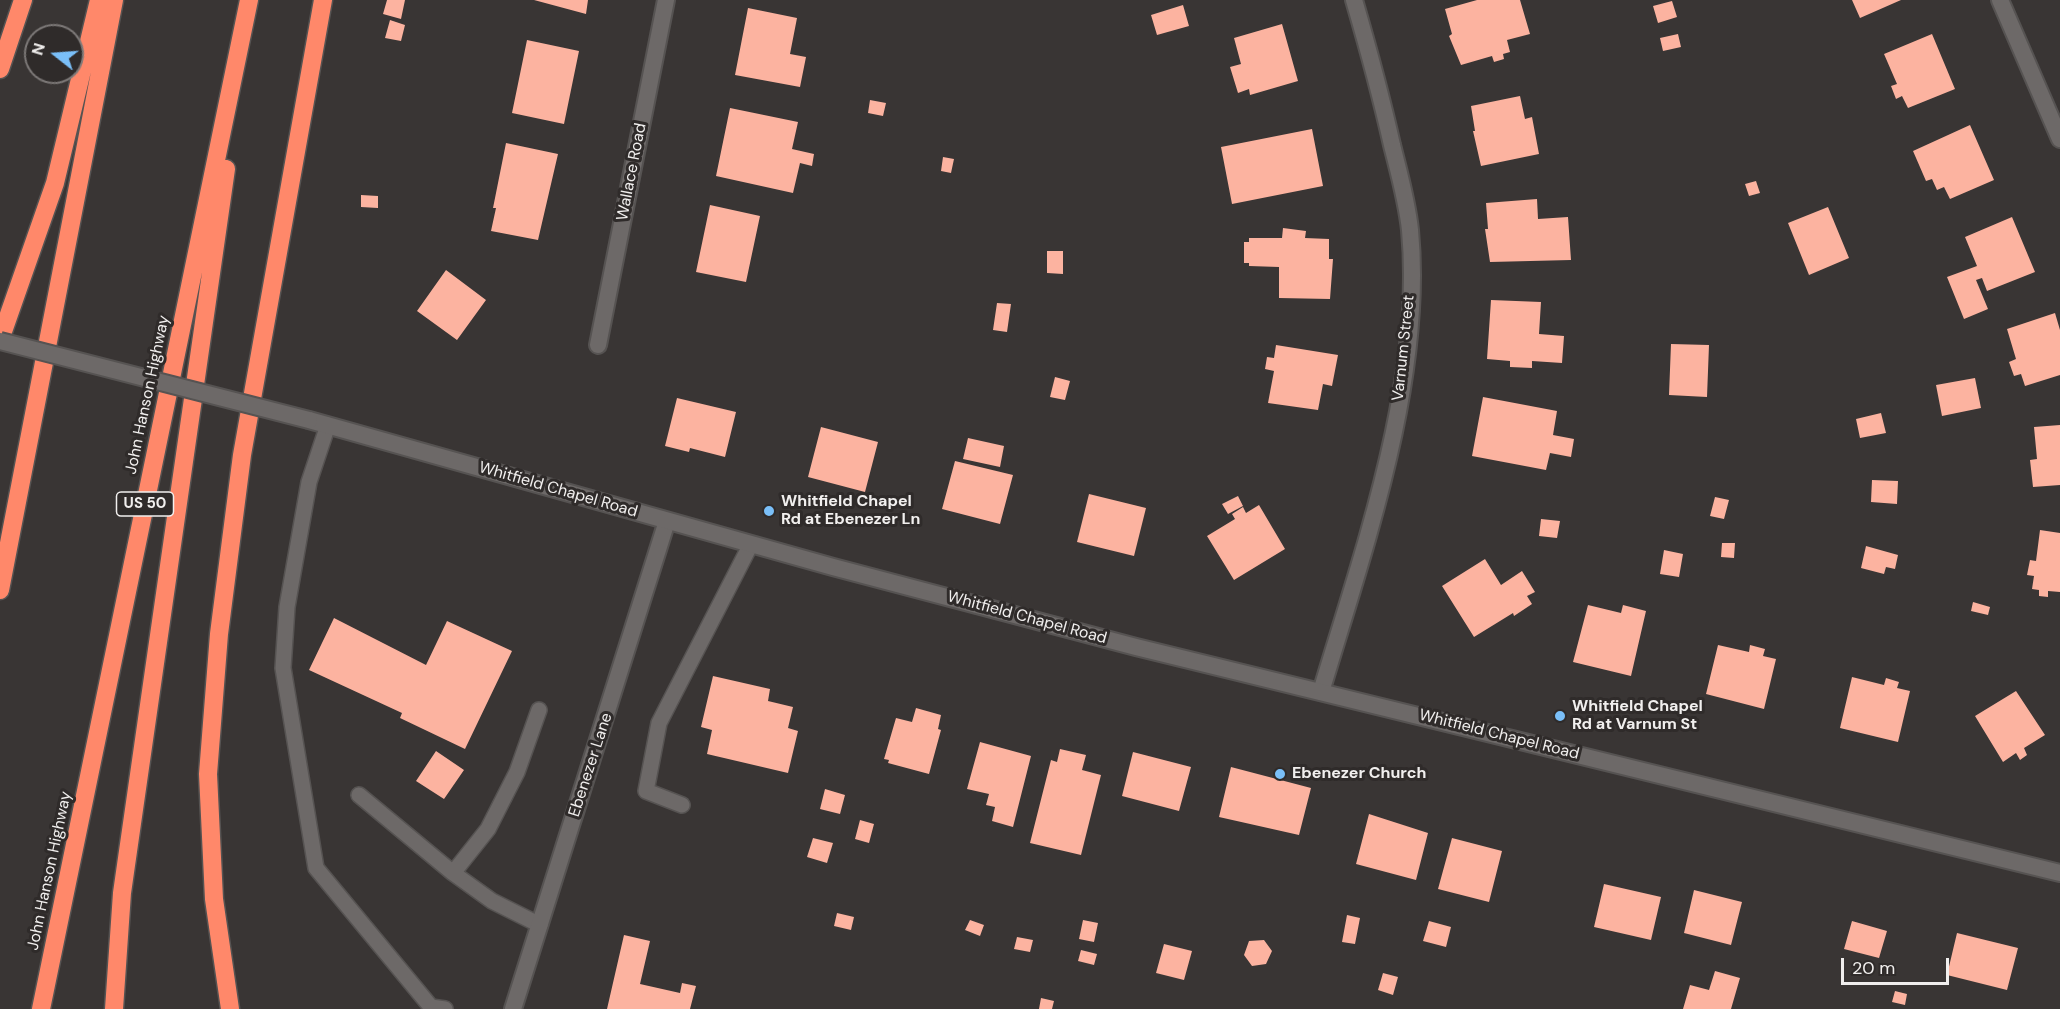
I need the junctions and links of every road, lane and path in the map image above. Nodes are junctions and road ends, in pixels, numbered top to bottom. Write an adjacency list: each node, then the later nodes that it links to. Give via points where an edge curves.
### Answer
1 (23, 0): 9 (highway)
2 (99, 0): 11 (highway, via 55,183)
3 (114, 0): 16 (highway)
4 (250, 0): 24 (highway, John Hanson Highway / US 50); 25 (highway, via 122,893)
5 (323, 0): 26 (highway, via 242,455 219,634 208,774 214,898)
6 (666, 0): 12 (street, Wallace Road)
7 (1354, 0): 17 (street, Varnum Street, via 1403,189 1412,258 1410,303 1402,395 1382,482)
8 (2000, 0): 10 (street)
9 (0, 69)
10 (2060, 139)
11 (0, 340): 13 (street, Whitfield Chapel Road, bridge)
12 (598, 345)
13 (328, 425): 14 (street, Whitfield Chapel Road); 27 (lane, via 309,482 287,607 283,668 316,868 431,1007)
14 (667, 521): 15 (street, Whitfield Chapel Road); 23 (street, Ebenezer Lane)
15 (751, 544): 17 (street, Whitfield Chapel Road, via 1136,647); 20 (lane, via 659,723 646,791)
16 (0, 590)
17 (1322, 692): 22 (street, Whitfield Chapel Road)
18 (539, 710): 21 (lane, via 517,772 488,830)
19 (359, 795): 21 (lane)
20 (682, 805)
21 (453, 873): 23 (lane, via 492,901)
22 (2060, 873)
23 (540, 925): 28 (street, Ebenezer Lane)
24 (41, 1009)
25 (114, 1009)
26 (230, 1009)
27 (445, 1009)
28 (513, 1009)

